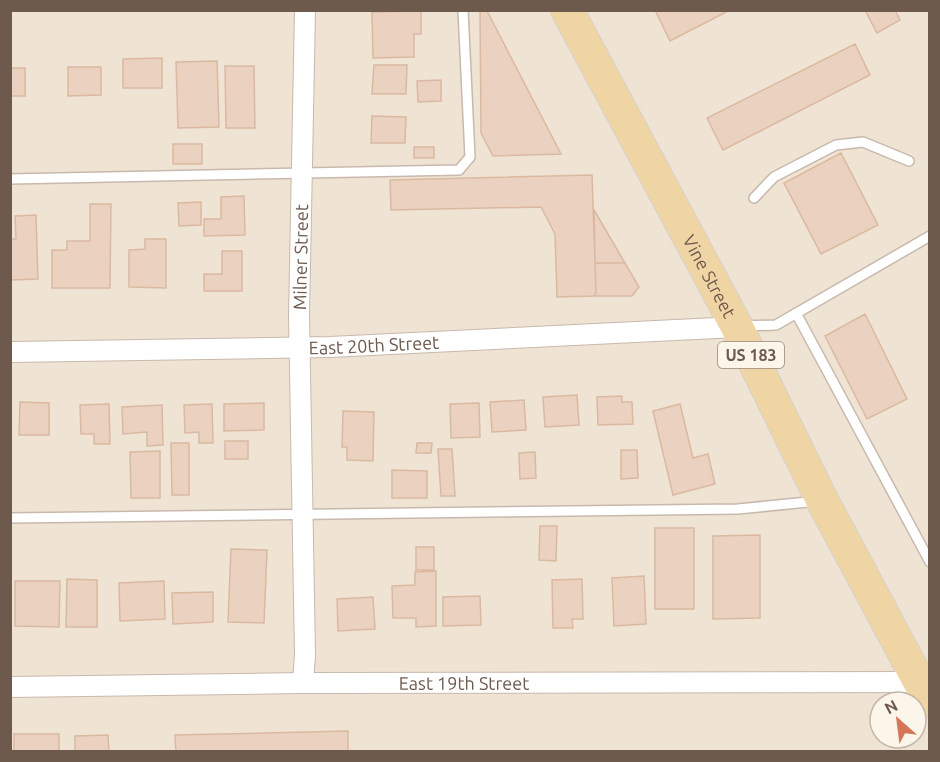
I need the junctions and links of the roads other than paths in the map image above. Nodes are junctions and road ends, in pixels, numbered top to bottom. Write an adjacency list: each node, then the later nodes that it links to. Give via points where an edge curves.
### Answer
1 (305, 10): 5 (street, Milner Street)
2 (463, 10): 5 (lane, via 470,157 459,170)
3 (567, 10): 10 (main road, Vine Street / US 183)
4 (909, 161): 7 (lane, via 862,142 836,145 774,177)
5 (301, 174): 6 (lane); 11 (street, Milner Street)
6 (10, 179)
7 (754, 198)
8 (930, 236): 9 (lane)
9 (796, 313): 10 (lane, via 776,325); 16 (lane)
10 (737, 327): 11 (street, East 20th Street); 13 (main road, Vine Street / US 183)
11 (300, 347): 12 (street, East 20th Street); 14 (street, Milner Street)
12 (10, 352)
13 (822, 500): 14 (lane, via 738,509); 19 (main road, Vine Street / US 183)
14 (303, 515): 15 (lane); 17 (street, Milner Street)
15 (10, 518)
16 (930, 562)
17 (303, 683): 18 (street, East 19th Street); 20 (street, East 19th Street)
18 (10, 687)
19 (924, 690)
20 (868, 691)

